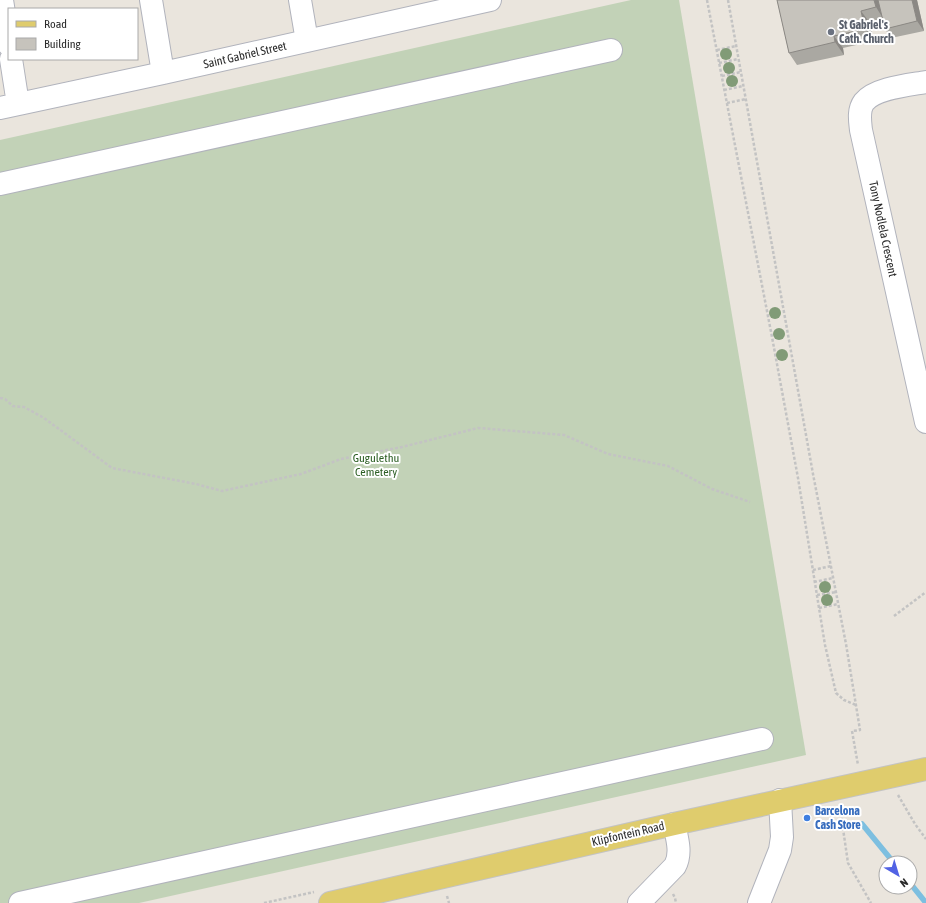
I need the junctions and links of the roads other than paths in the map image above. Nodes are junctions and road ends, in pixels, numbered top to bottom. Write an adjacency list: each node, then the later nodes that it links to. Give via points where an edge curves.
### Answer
1 (2, 0): 6 (street)
2 (151, 0): 10 (street)
3 (300, 0): 7 (street)
4 (490, 0): 5 (street, Saint Gabriel Street)
5 (448, 5): 7 (street, Saint Gabriel Street)
6 (8, 39)
7 (307, 41): 10 (street, Saint Gabriel Street)
8 (611, 50): 13 (street)
9 (11, 60): 12 (street)
10 (163, 73): 12 (street, Saint Gabriel Street)
11 (926, 82): 14 (street, Tony Nodlela Crescent, via 886,90 869,98 860,114 861,130)
12 (9, 106)
13 (0, 184)
14 (926, 422)
15 (762, 739): 19 (street)
16 (926, 769): 17 (main road, Klipfontein Road)
17 (780, 800): 18 (main road, Klipfontein Road); 22 (street, via 780,850)
18 (674, 824): 20 (main road, Klipfontein Road); 21 (street, via 679,849 678,861)
19 (20, 903)
20 (330, 903)
21 (639, 903)
22 (760, 903)

